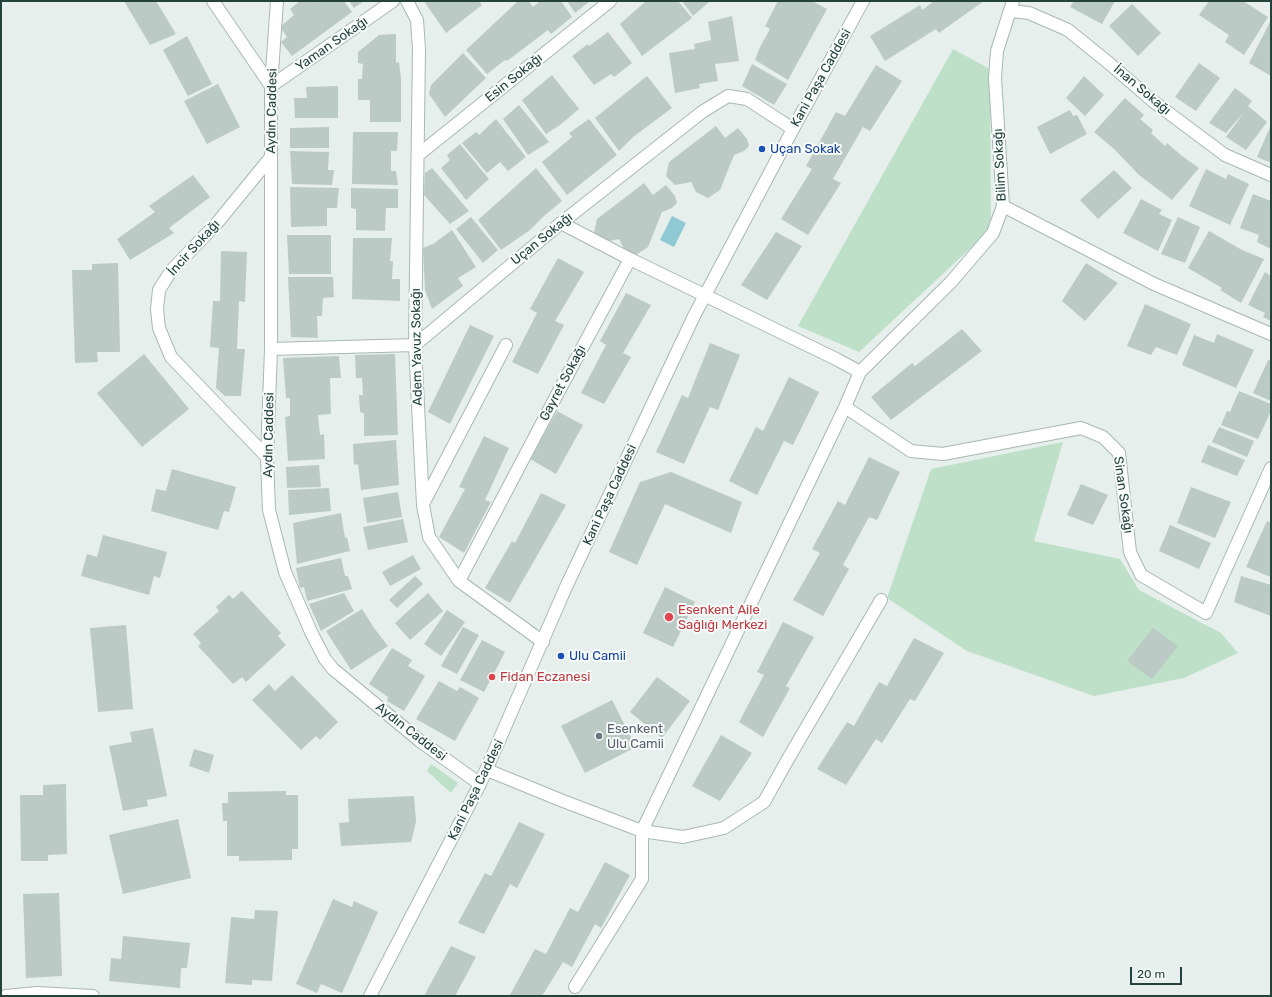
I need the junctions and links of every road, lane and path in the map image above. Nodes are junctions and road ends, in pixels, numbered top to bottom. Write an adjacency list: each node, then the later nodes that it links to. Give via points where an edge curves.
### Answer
1 (212, 1): 8 (street)
2 (277, 1): 8 (street, Aydın Caddesi)
3 (393, 1): 8 (street, Yaman Sokağı)
4 (407, 1): 10 (street, Adem Yavuz Sokağı, via 417,20)
5 (610, 1): 10 (street, Esin Sokağı)
6 (863, 1): 9 (street, Kani Paşa Caddesi)
7 (1012, 6): 12 (street, İnan Sokağı, via 1068,30 1154,102 1225,155); 13 (street, Bilim Sokağı, via 997,50 995,78)
8 (271, 86): 11 (street, Aydın Caddesi)
9 (793, 129): 14 (street, Uçan Sokağı, via 747,99 728,96 702,112); 16 (street, Kani Paşa Caddesi)
10 (418, 154): 18 (street, Adem Yavuz Sokağı)
11 (271, 157): 20 (street, Aydın Caddesi); 23 (street, İncir Sokağı, via 217,223 171,271 159,290 157,309 159,328 171,357)
12 (1271, 175)
13 (1003, 206): 17 (street, via 1154,284); 21 (street, Bilim Sokağı, via 993,233 951,282)
14 (561, 223): 15 (street); 18 (street, Uçan Sokağı)
15 (630, 259): 16 (street); 26 (street, Gayret Sokağı)
16 (706, 295): 21 (street); 28 (street, Kani Paşa Caddesi)
17 (1271, 334)
18 (415, 345): 20 (street); 25 (street, Adem Yavuz Sokağı)
19 (506, 345): 25 (street)
20 (271, 349): 23 (street, Aydın Caddesi)
21 (860, 372): 22 (street)
22 (845, 407): 24 (street, Sinan Sokağı, via 911,451 943,454 1081,428 1103,437 1120,453 1130,552 1141,575 1206,613); 31 (street)
23 (267, 457): 30 (street, Aydın Caddesi, via 269,510 285,572 325,659 333,669 395,722)
24 (1271, 468)
25 (423, 505): 26 (street, Adem Yavuz Sokağı, via 429,537)
26 (459, 581): 28 (street, Adem Yavuz Sokağı)
27 (881, 600): 31 (street, via 764,802 724,828 683,837)
28 (543, 642): 29 (street, Kani Paşa Caddesi)
29 (487, 770): 30 (street, Kani Paşa Caddesi); 31 (street, via 562,802)
30 (480, 784): 35 (street, Kani Paşa Caddesi)
31 (642, 831): 32 (street, via 642,879)
32 (575, 987)
33 (6, 996): 34 (street, via 37,993)
34 (93, 996)
35 (370, 996)

